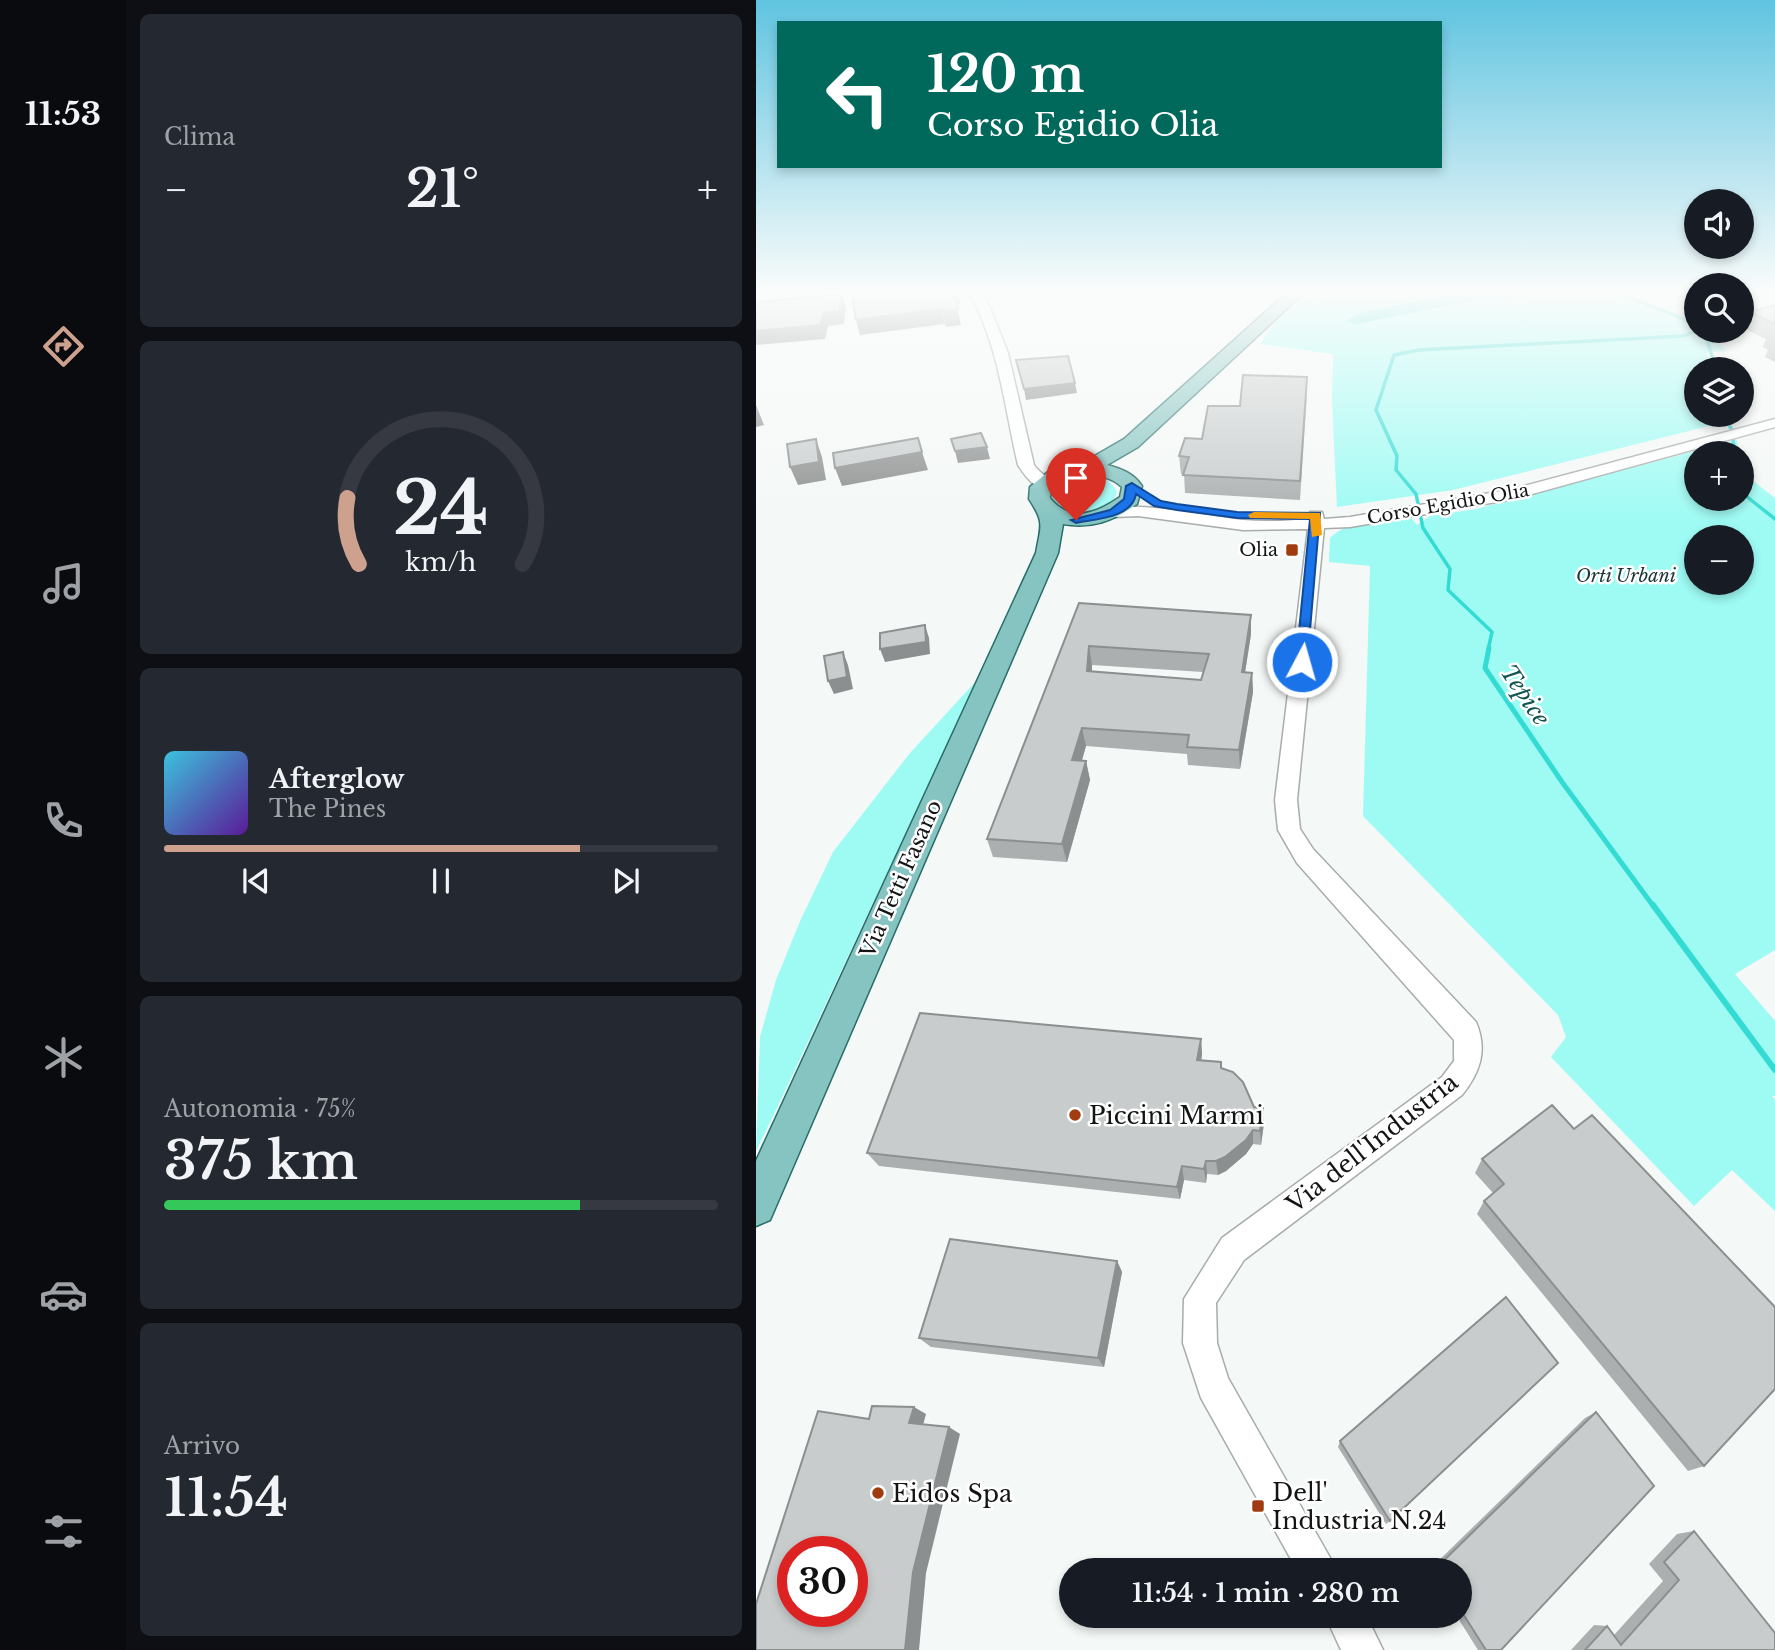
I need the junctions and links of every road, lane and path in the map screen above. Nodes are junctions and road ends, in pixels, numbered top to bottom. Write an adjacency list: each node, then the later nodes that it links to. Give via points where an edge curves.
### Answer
1 (1004, 367): 10 (street, via 1026,465)
2 (1215, 367): 7 (main road)
3 (1775, 415): 5 (street, Corso Egidio Olia)
4 (1775, 423): 5 (street, Corso Egidio Olia)
5 (1740, 429): 6 (street); 14 (street, Corso Egidio Olia, via 1514,494)
6 (1775, 439)
7 (1131, 443): 8 (main road); 9 (main road, via 1122,462)
8 (1086, 469): 9 (main road); 10 (main road)
9 (1128, 482): 11 (main road, via 1130,500); 14 (street, Corso Egidio Olia, via 1158,504)
10 (1045, 484): 12 (main road, Via Tetti Fasano, via 1038,500)
11 (1114, 512): 13 (main road); 14 (street, Corso Egidio Olia, via 1243,525)
12 (1050, 514): 13 (main road); 15 (main road, Via Tetti Fasano)
13 (1092, 519): 15 (main road, Via Tetti Fasano, via 1072,528)
14 (1317, 520): 17 (street, Via dell'Industria, via 1286,800 1289,830 1305,856 1466,1031 1471,1046 1466,1069 1452,1086 1233,1250 1200,1299 1200,1343 1213,1386)
15 (1047, 553): 16 (main road, Via Tetti Fasano)
16 (756, 1206)
17 (1311, 1558)
18 (1350, 1628): 19 (street)
19 (1363, 1650)

